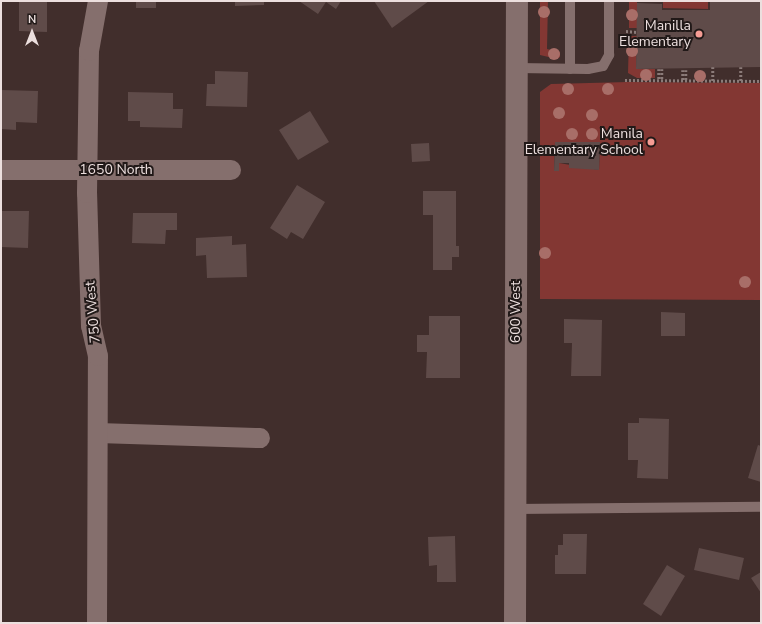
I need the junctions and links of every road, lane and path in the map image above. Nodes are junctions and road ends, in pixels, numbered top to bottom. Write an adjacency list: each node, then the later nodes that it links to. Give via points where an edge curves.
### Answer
1 (98, 1): 20 (street, 750 West, via 89,51)
2 (517, 1): 9 (street, 600 West)
3 (570, 1): 10 (lane)
4 (610, 1): 10 (lane, via 609,55 606,62 596,69)
5 (626, 32): 6 (path)
6 (636, 32)
7 (713, 67): 16 (path)
8 (741, 67): 17 (path)
9 (517, 68): 10 (lane); 25 (street, 600 West)
10 (570, 69)
11 (660, 70): 14 (path)
12 (685, 70): 15 (path)
13 (625, 80): 14 (path)
14 (661, 80): 15 (path)
15 (685, 80): 16 (path)
16 (713, 81): 17 (path)
17 (741, 81): 18 (path)
18 (761, 81)
19 (1, 170): 20 (street, 1650 North)
20 (87, 170): 21 (street, 1650 North); 22 (street, 750 West, via 91,326 98,356)
21 (231, 170)
22 (98, 433): 23 (street); 26 (street, 750 West)
23 (260, 438)
24 (761, 507): 25 (lane)
25 (515, 509): 27 (street, 600 West)
26 (97, 623)
27 (515, 623)

